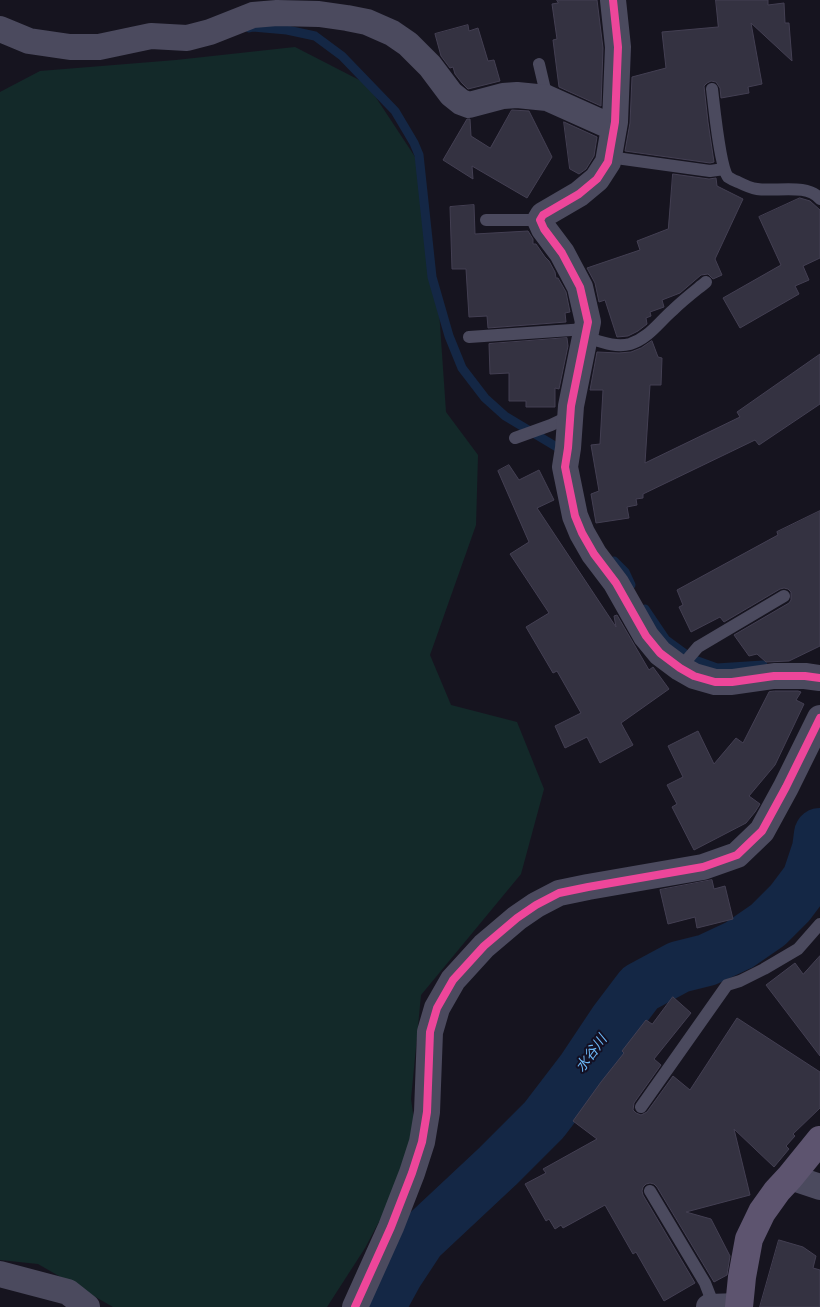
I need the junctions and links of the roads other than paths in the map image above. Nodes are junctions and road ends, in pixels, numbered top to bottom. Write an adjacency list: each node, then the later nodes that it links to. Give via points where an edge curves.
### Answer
1 (613, 0): 6 (street, via 618,47)
2 (0, 29): 5 (street, via 29,41 99,47 151,36 187,38 253,15 319,14 367,22 392,33 430,66 451,94 469,105 503,96)
3 (539, 64): 5 (lane)
4 (712, 89): 8 (lane)
5 (547, 98): 6 (street)
6 (614, 128): 7 (street)
7 (609, 157): 8 (lane, via 710,171); 11 (street, via 597,179)
8 (724, 169): 9 (lane, via 729,178 747,186 811,191)
9 (820, 199)
10 (486, 220): 11 (lane)
11 (540, 220): 13 (street, via 580,287 588,322)
12 (706, 282): 13 (lane, via 649,334 631,344 608,344)
13 (585, 333): 14 (lane); 15 (street)
14 (469, 337)
15 (570, 416): 16 (lane); 18 (street, via 564,467 582,533 646,636 660,653)
16 (515, 438)
17 (784, 596): 18 (lane, via 698,647)
18 (680, 668): 19 (street, via 715,682 774,676)
19 (820, 678)
20 (820, 718): 30 (street, via 762,831 737,855 703,867 559,893 517,918 484,946 453,980 437,1008 430,1032 427,1112 422,1142 391,1226)
21 (820, 924): 22 (lane, via 798,949 727,985)
22 (640, 1107)
23 (820, 1140): 24 (main road)
24 (790, 1178): 25 (street); 28 (main road, via 762,1212 749,1239 742,1277)
25 (820, 1186)
26 (650, 1191): 28 (lane, via 704,1283)
27 (0, 1274): 29 (street, via 68,1292)
28 (725, 1306)
29 (87, 1307)
30 (355, 1307)

